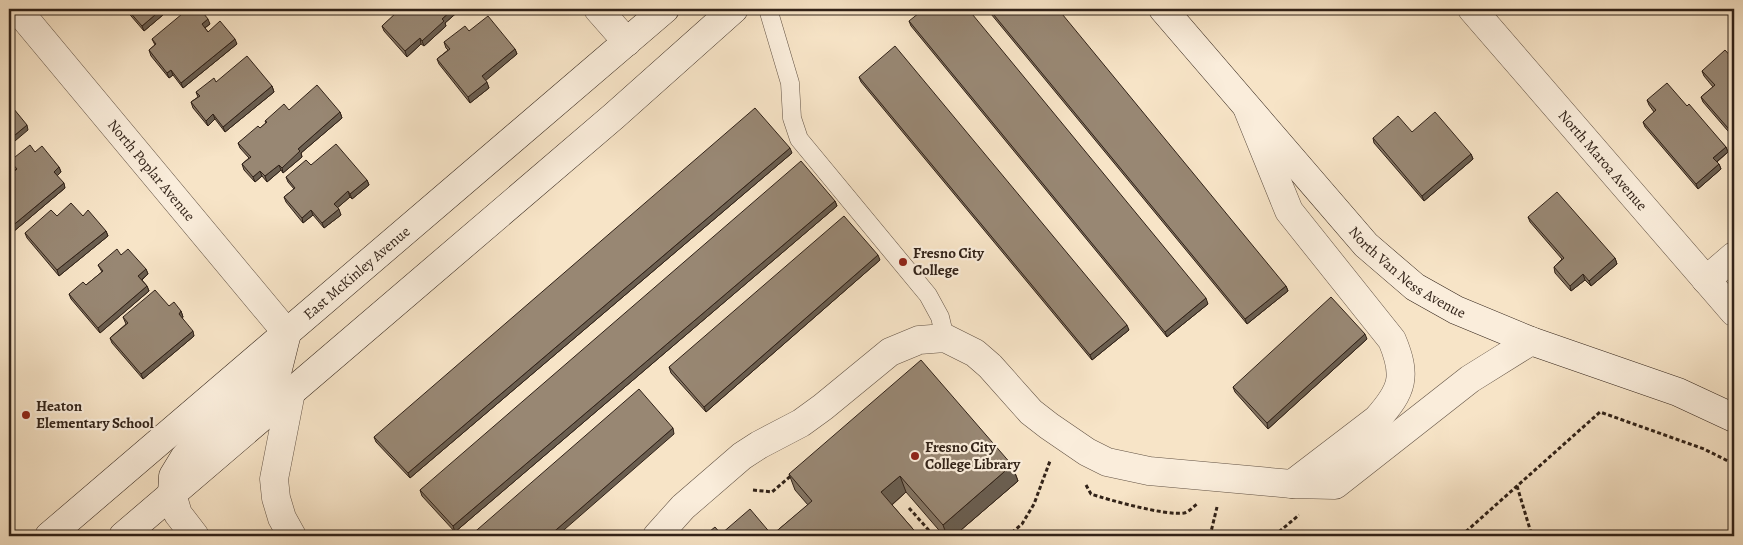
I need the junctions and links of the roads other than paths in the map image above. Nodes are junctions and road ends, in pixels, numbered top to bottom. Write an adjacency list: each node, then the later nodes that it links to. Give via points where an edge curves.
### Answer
1 (16, 9): 13 (street, North Poplar Avenue)
2 (598, 9): 8 (street)
3 (665, 9): 8 (street, East McKinley Avenue)
4 (734, 9): 16 (street)
5 (768, 9): 14 (lane, via 790,83 792,118 799,139 928,295 940,317)
6 (1163, 9): 9 (street, North Van Ness Avenue)
7 (1472, 9): 11 (street, North Maroa Avenue)
8 (627, 42): 13 (street, East McKinley Avenue)
9 (1244, 102): 15 (street, North Van Ness Avenue, via 1366,245 1392,269 1415,288 1456,310); 18 (street, via 1289,211 1392,340 1400,362 1399,388 1387,408)
10 (1734, 256): 11 (street)
11 (1706, 280): 12 (street, North Maroa Avenue)
12 (1734, 312)
13 (287, 333): 19 (street, via 278,369 203,435 173,476); 20 (street, East McKinley Avenue)
14 (945, 338): 18 (street, via 975,353 1031,412 1067,440 1107,462 1148,471); 24 (street, via 919,340 890,352 801,423 742,456 683,507)
15 (1532, 341): 17 (street, North Van Ness Avenue, via 1678,392); 18 (street, via 1470,379 1335,485)
16 (291, 392): 19 (street); 23 (street, via 274,479 282,518)
17 (1734, 418)
18 (1292, 484)
19 (172, 494): 21 (street); 22 (street, via 178,514)
20 (49, 536)
21 (123, 536)
22 (195, 536)
23 (292, 536)
24 (657, 536)

